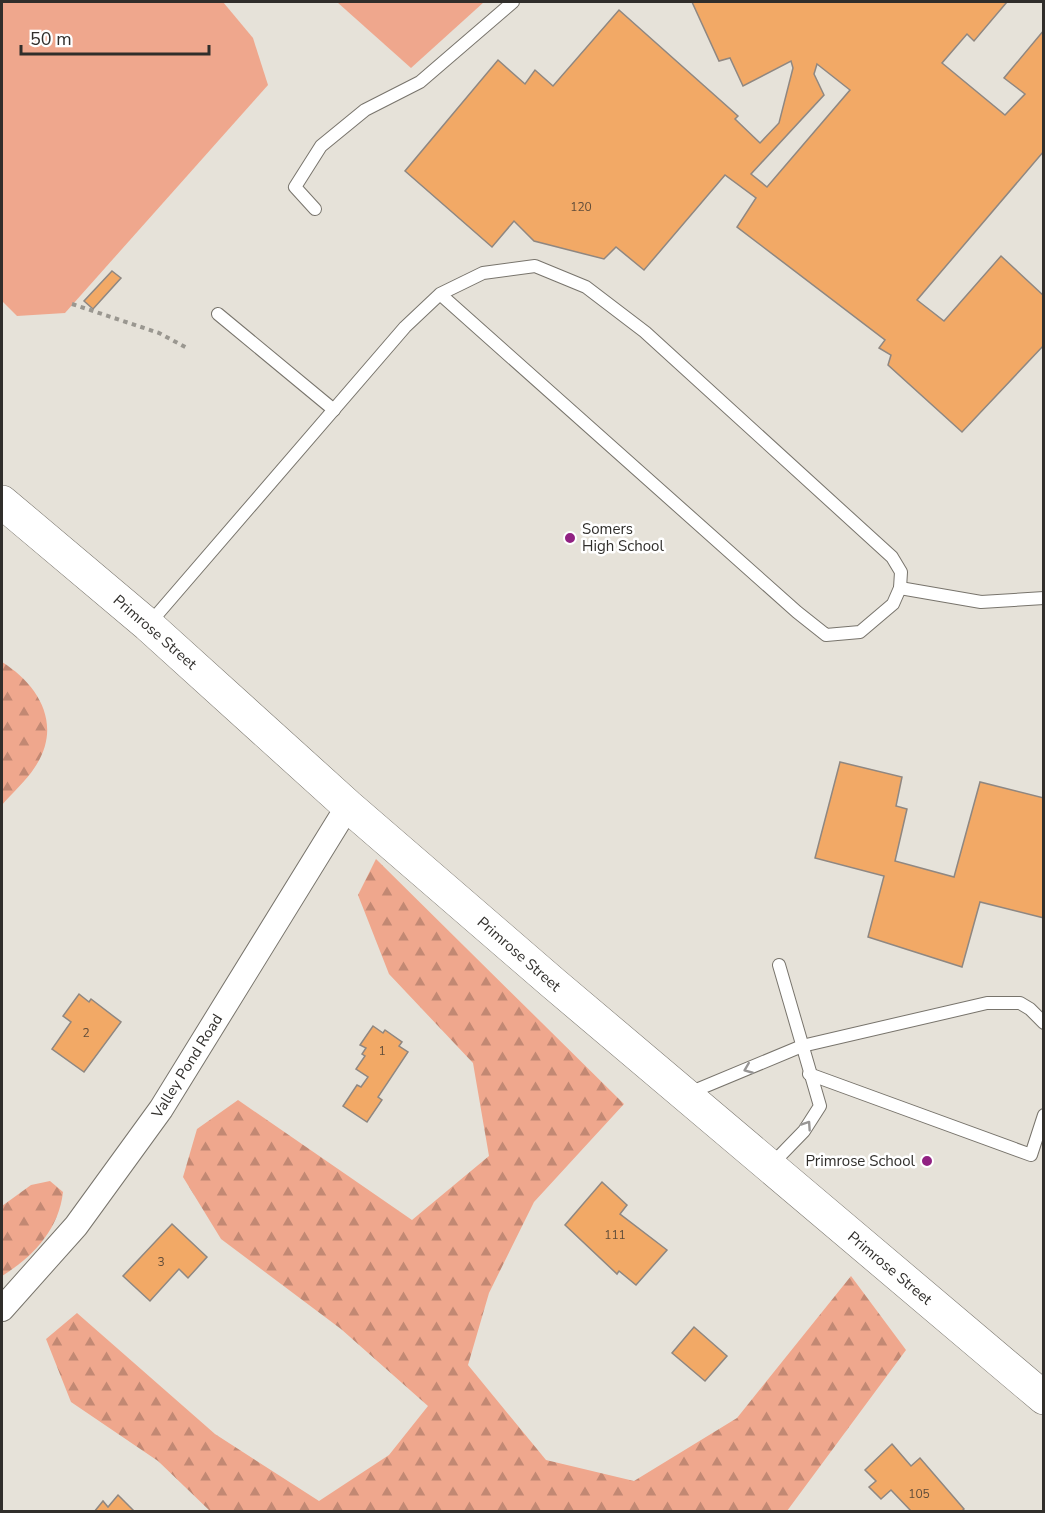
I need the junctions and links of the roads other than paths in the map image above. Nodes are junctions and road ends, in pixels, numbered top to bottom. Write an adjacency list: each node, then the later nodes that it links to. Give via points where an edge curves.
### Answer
1 (513, 2): 2 (lane, via 420,82 365,110 321,146 295,187)
2 (315, 209)
3 (440, 294): 5 (lane, via 405,327); 7 (lane, via 483,273 535,266 586,287 645,332 892,557 901,572); 7 (lane, via 826,635 860,632 892,604)
4 (218, 314): 5 (lane)
5 (334, 411): 9 (lane)
6 (2, 502): 9 (main road, Primrose Street)
7 (900, 588): 8 (lane, via 981,603)
8 (1044, 598)
9 (148, 625): 10 (main road, Primrose Street)
10 (348, 806): 15 (main road, Primrose Street); 18 (street, Valley Pond Road, via 161,1109 76,1226)
11 (779, 965): 13 (lane)
12 (1044, 1023): 13 (lane, via 1020,1003 987,1003)
13 (802, 1046): 14 (lane); 15 (lane, one-way to 15)
14 (809, 1074): 16 (lane, via 1031,1155); 17 (lane, one-way to 14, via 804,1131 820,1106)
15 (684, 1095): 17 (main road, Primrose Street)
16 (1044, 1115)
17 (769, 1167): 19 (main road, Primrose Street)
18 (2, 1309)
19 (1044, 1398)

